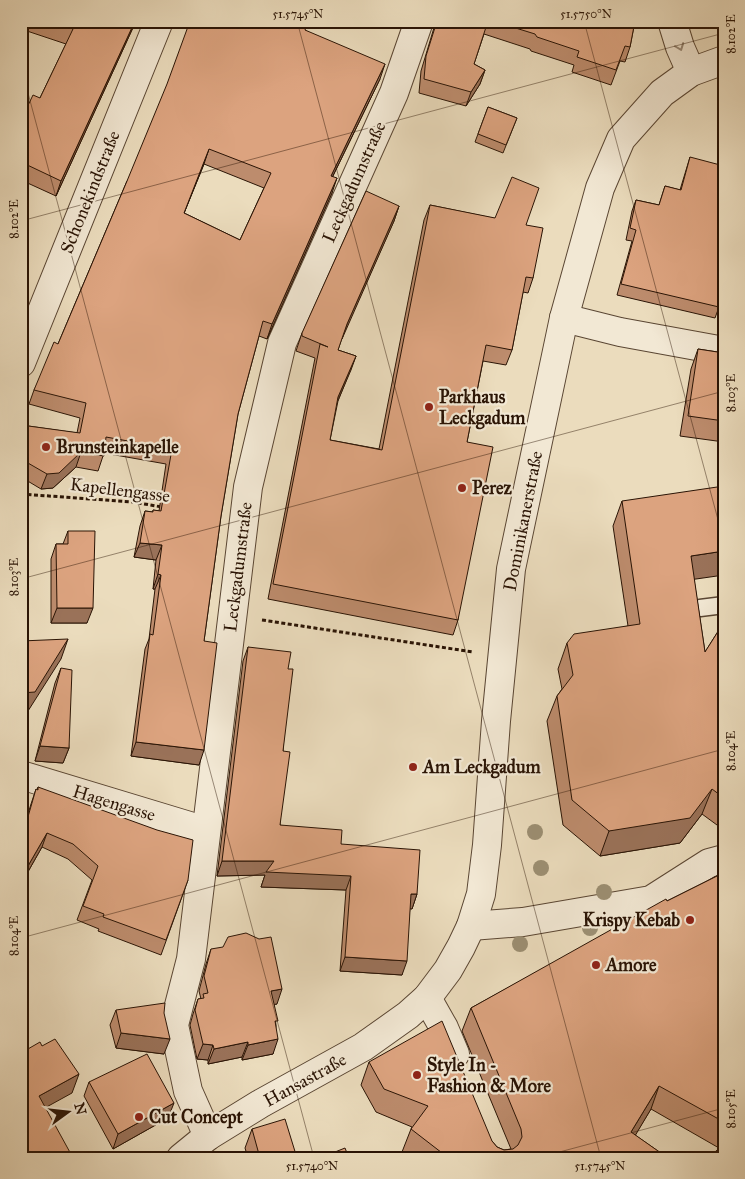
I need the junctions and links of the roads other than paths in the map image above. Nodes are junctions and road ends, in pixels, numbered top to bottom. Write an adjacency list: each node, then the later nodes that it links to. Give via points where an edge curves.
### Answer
1 (159, 21): 8 (street, Schonekindstraße)
2 (418, 21): 12 (street, Leckgadumstraße, via 394,93 282,343 248,487)
3 (672, 21): 5 (street, one-way to 5)
4 (724, 60): 5 (street, Dominikanerstraße)
5 (691, 72): 6 (street, Dominikanerstraße, via 662,93 621,139 600,188)
6 (564, 318): 7 (street); 14 (street, Dominikanerstraße, via 512,569 485,865 481,894)
7 (724, 351)
8 (21, 364)
9 (724, 604): 10 (lane)
10 (700, 608)
11 (21, 775): 12 (street, Hagengasse)
12 (206, 831): 17 (street, Leckgadumstraße, via 191,959 174,1024 188,1091)
13 (724, 859): 14 (street, via 708,863 651,900 522,922)
14 (471, 926): 15 (street, Dominikanerstraße, via 448,970)
15 (427, 998): 16 (street); 17 (street, Hansastraße, via 363,1047)
16 (466, 1080)
17 (208, 1136): 18 (street, Hansastraße)
18 (181, 1158)

